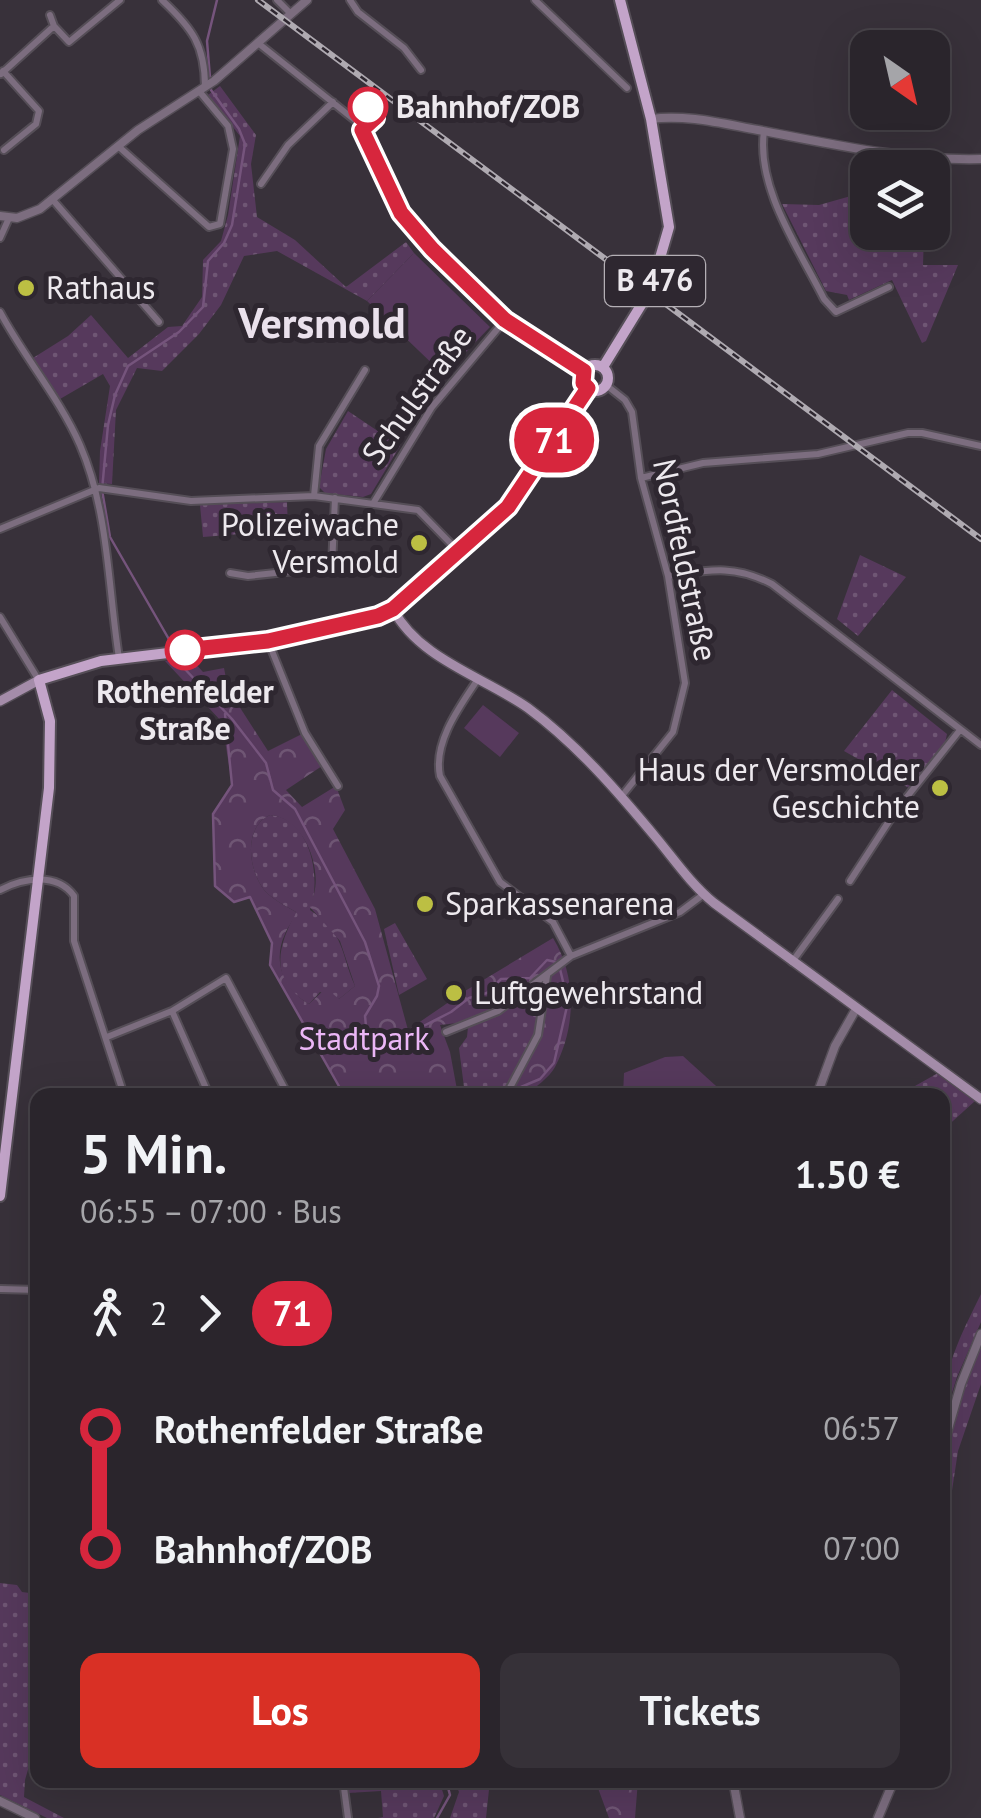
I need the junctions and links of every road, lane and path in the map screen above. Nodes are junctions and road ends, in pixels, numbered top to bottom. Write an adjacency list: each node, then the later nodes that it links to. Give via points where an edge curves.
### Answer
1 (120, 0): 10 (street, via 70,42)
2 (162, 0): 14 (street, via 200,42)
3 (277, 0): 8 (street)
4 (308, 0): 8 (street)
5 (350, 0): 12 (street)
6 (535, 0): 15 (street)
7 (620, 0): 17 (main road, B 476)
8 (291, 14): 11 (street)
9 (50, 15): 10 (street)
10 (54, 26): 13 (street)
11 (258, 43): 14 (street); 16 (street)
12 (421, 70)
13 (2, 73): 20 (street, via 39,111 36,124)
14 (206, 86): 19 (street); 19 (street, via 233,149 220,224 209,227)
15 (627, 88)
16 (333, 102): 22 (street, via 288,145); 28 (street, via 362,130 401,213)
17 (651, 119): 18 (street); 30 (main road, B 476, via 668,234 654,284)
18 (764, 131): 21 (street, via 906,156); 26 (street, via 773,196 824,298 836,312)
19 (118, 146): 23 (street)
20 (4, 150)
21 (981, 159)
22 (261, 184)
23 (52, 200): 24 (street, via 28,216); 29 (street)
24 (4, 217): 25 (street)
25 (0, 238)
26 (889, 287)
27 (0, 312): 37 (street, via 79,443)
28 (505, 320): 32 (street); 40 (street, Schulstraße, via 432,407)
29 (159, 322)
30 (603, 367): 32 (main road); 33 (main road)
31 (365, 370): 38 (street, Schulstraße, via 319,446)
32 (584, 371): 34 (main road)
33 (606, 385): 34 (main road); 36 (street, Nordfeldstraße, via 632,412)
34 (588, 388): 42 (main road, via 521,492)
35 (981, 446): 36 (street, via 908,433 818,454 688,465)
36 (641, 478): 44 (street, Nordfeldstraße)
37 (96, 488): 38 (street, via 190,501); 41 (street); 48 (street)
38 (314, 496): 39 (street)
39 (334, 498): 40 (street); 43 (street, via 332,567)
40 (374, 502): 42 (street, via 418,510)
41 (0, 529)
42 (459, 552): 45 (main road)
43 (230, 573)
44 (668, 576): 52 (street, via 720,569 760,578); 55 (street, Nordfeldstraße, via 683,665 680,713 661,750)
45 (393, 609): 47 (main road); 49 (main road, via 412,638)
46 (0, 617): 50 (street)
47 (268, 641): 48 (main road); 54 (street, via 305,733)
48 (120, 658): 50 (main road)
49 (479, 678): 55 (main road, via 552,728); 61 (street, via 452,718 440,776 500,882 553,922)
50 (39, 680): 51 (main road); 56 (main road, via 51,752)
51 (0, 701)
52 (960, 730): 53 (street); 57 (street)
53 (981, 745)
54 (338, 786)
55 (620, 797): 59 (main road)
56 (37, 880): 58 (street); 67 (street, via 65,886 74,896 74,941); 74 (main road)
57 (850, 881)
58 (0, 890)
59 (704, 894): 61 (street, via 680,912); 62 (main road)
60 (838, 900): 62 (street)
61 (572, 956): 63 (street)
62 (792, 962): 64 (main road)
63 (547, 976): 66 (street, via 498,1011); 71 (street, via 538,1035)
64 (856, 1009): 72 (street); 73 (main road)
65 (172, 1011): 67 (street); 69 (street); 70 (street, via 226,978)
66 (446, 1032)
67 (107, 1038): 68 (street)
68 (122, 1088)
69 (206, 1088)
70 (284, 1088)
71 (510, 1088)
72 (819, 1088)
73 (981, 1099)
74 (0, 1196)
75 (0, 1289): 76 (street)
76 (30, 1290)
77 (981, 1334): 78 (street)
78 (950, 1422)
79 (344, 1788): 84 (street)
80 (734, 1788): 85 (street)
81 (891, 1788): 86 (street)
82 (0, 1802): 83 (street)
83 (35, 1818)
84 (348, 1818)
85 (740, 1818)
86 (878, 1818)

